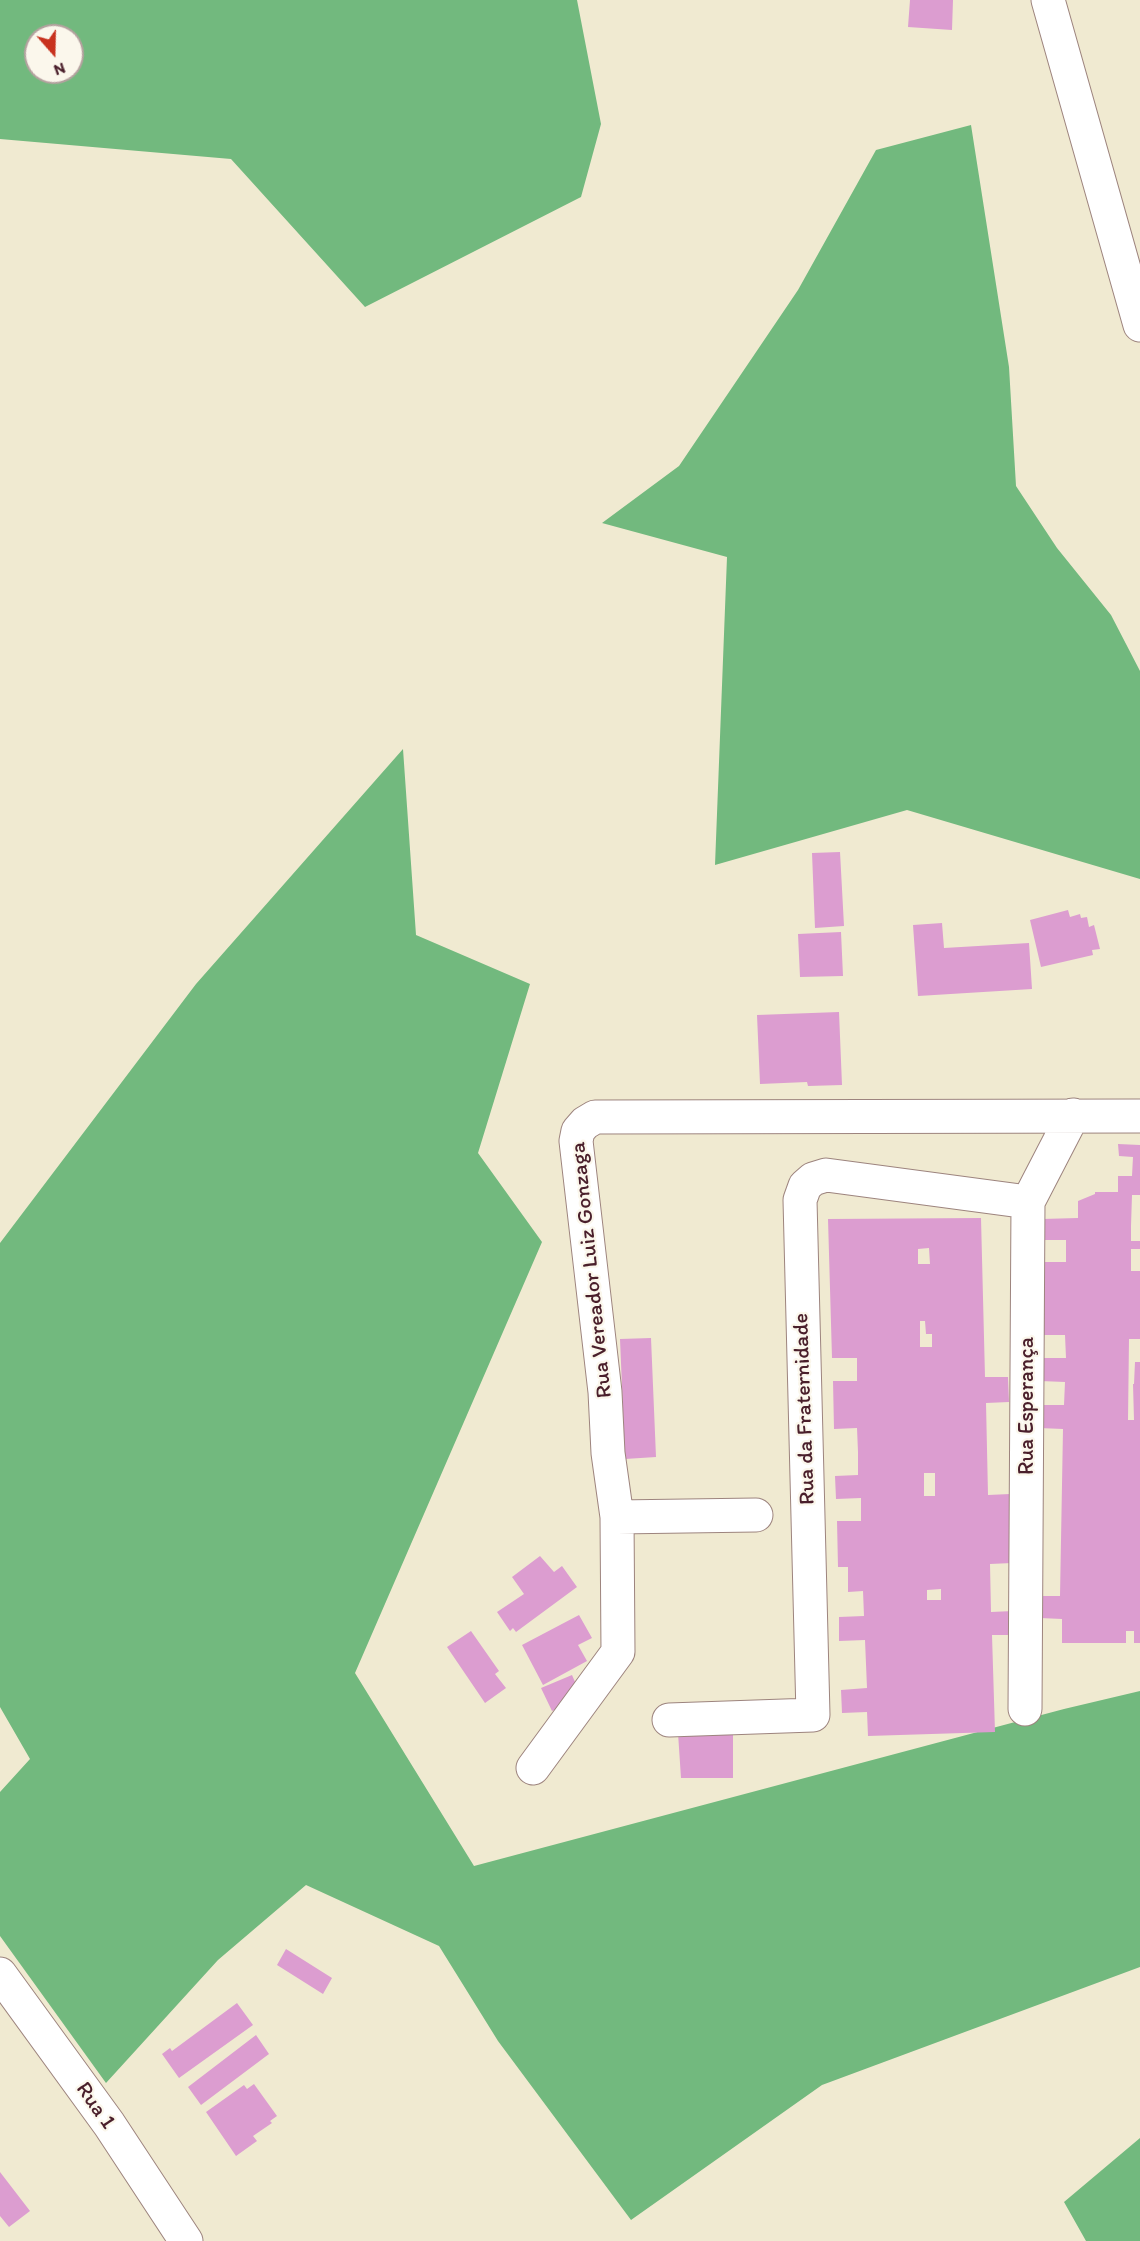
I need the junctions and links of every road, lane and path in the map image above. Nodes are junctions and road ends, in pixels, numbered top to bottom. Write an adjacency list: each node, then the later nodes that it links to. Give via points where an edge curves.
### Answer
1 (1048, 0): 2 (street)
2 (1140, 324)
3 (1073, 1115): 4 (street, Rua Vereador Luiz Gonzaga); 5 (street, Rua Esperança); 7 (street, Rua Vereador Luiz Gonzaga, via 595,1117 585,1123 576,1141)
4 (1140, 1116)
5 (1028, 1202): 8 (street, Rua Esperança); 9 (street, Rua da Fraternidade, via 826,1175 805,1186 800,1200 813,1715)
6 (756, 1515): 7 (street)
7 (617, 1517): 10 (street, Rua Vereador Luiz Gonzaga, via 618,1652)
8 (1025, 1709)
9 (669, 1720)
10 (533, 1768)
11 (0, 1974): 12 (street, Rua 1)
12 (186, 2241)

